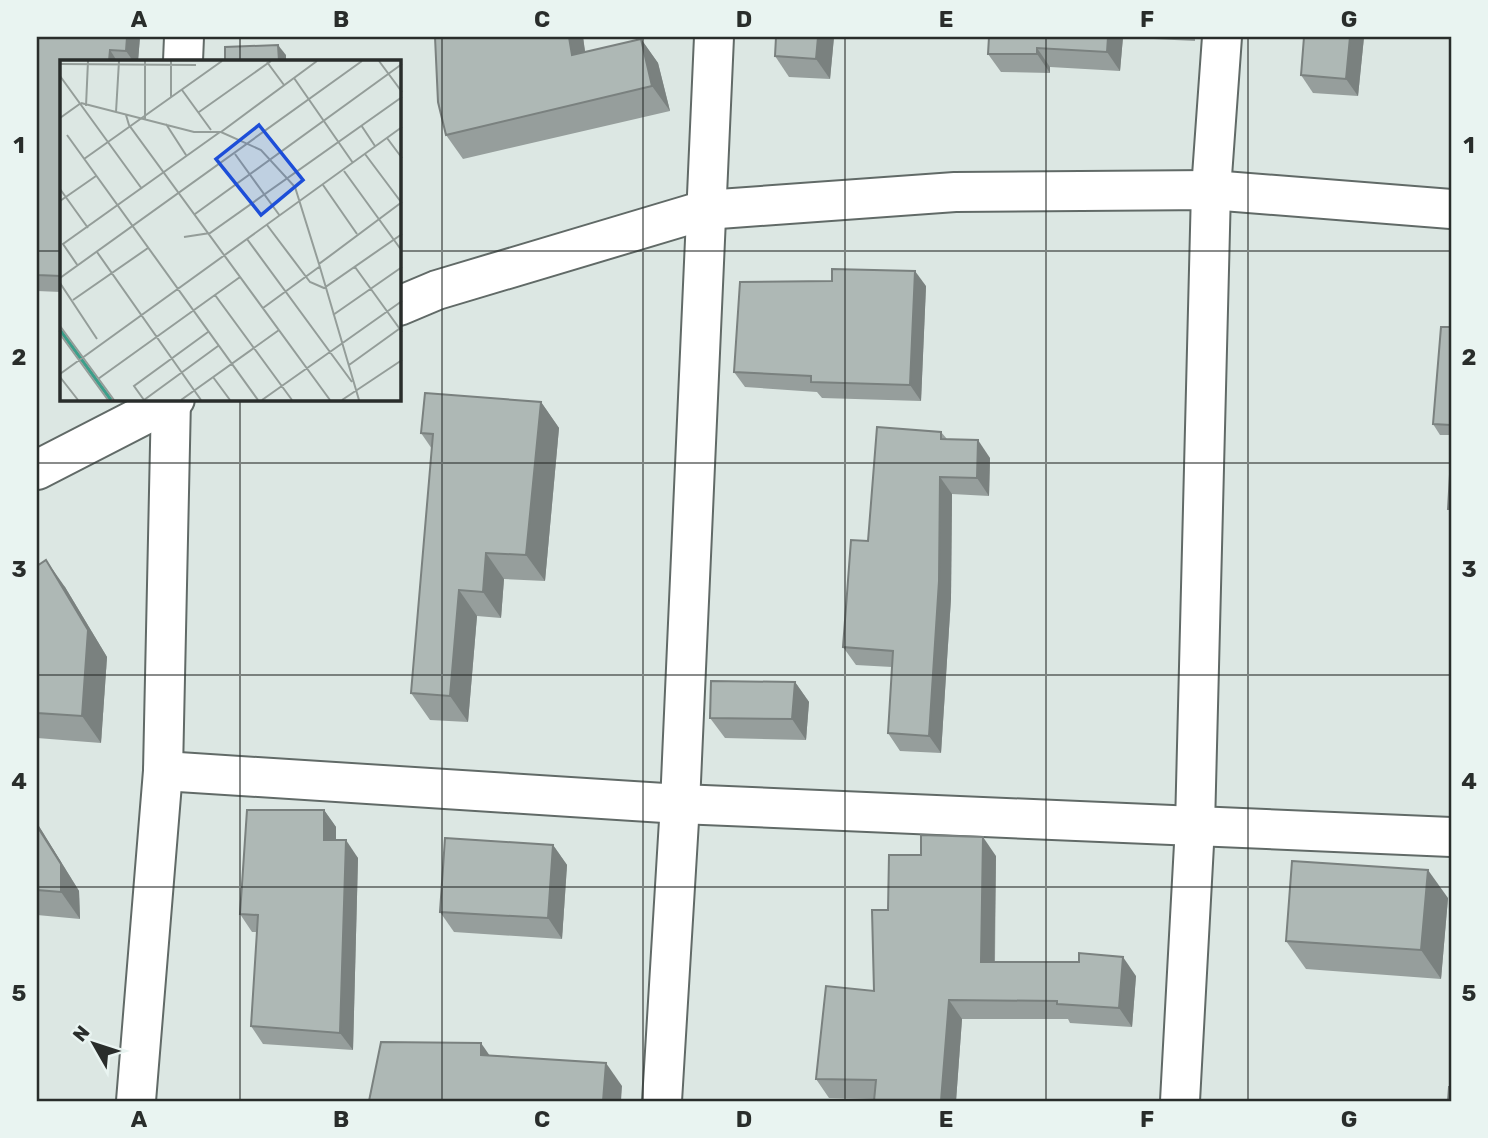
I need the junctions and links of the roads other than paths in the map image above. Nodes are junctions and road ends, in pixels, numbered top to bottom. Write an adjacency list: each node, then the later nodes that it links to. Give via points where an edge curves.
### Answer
1 (184, 37): 4 (street)
2 (714, 37): 7 (street)
3 (1222, 37): 5 (street)
4 (183, 60)
5 (1211, 190): 6 (street); 7 (street, via 956,192); 14 (street)
6 (1451, 209)
7 (705, 210): 8 (street, via 437,290); 13 (street)
8 (401, 305)
9 (171, 401): 11 (street)
10 (173, 401): 12 (street)
11 (37, 470)
12 (163, 771): 13 (street); 16 (street)
13 (680, 804): 14 (street); 17 (street)
14 (1195, 826): 15 (street); 18 (street)
15 (1451, 837)
16 (136, 1101)
17 (662, 1101)
18 (1180, 1101)

